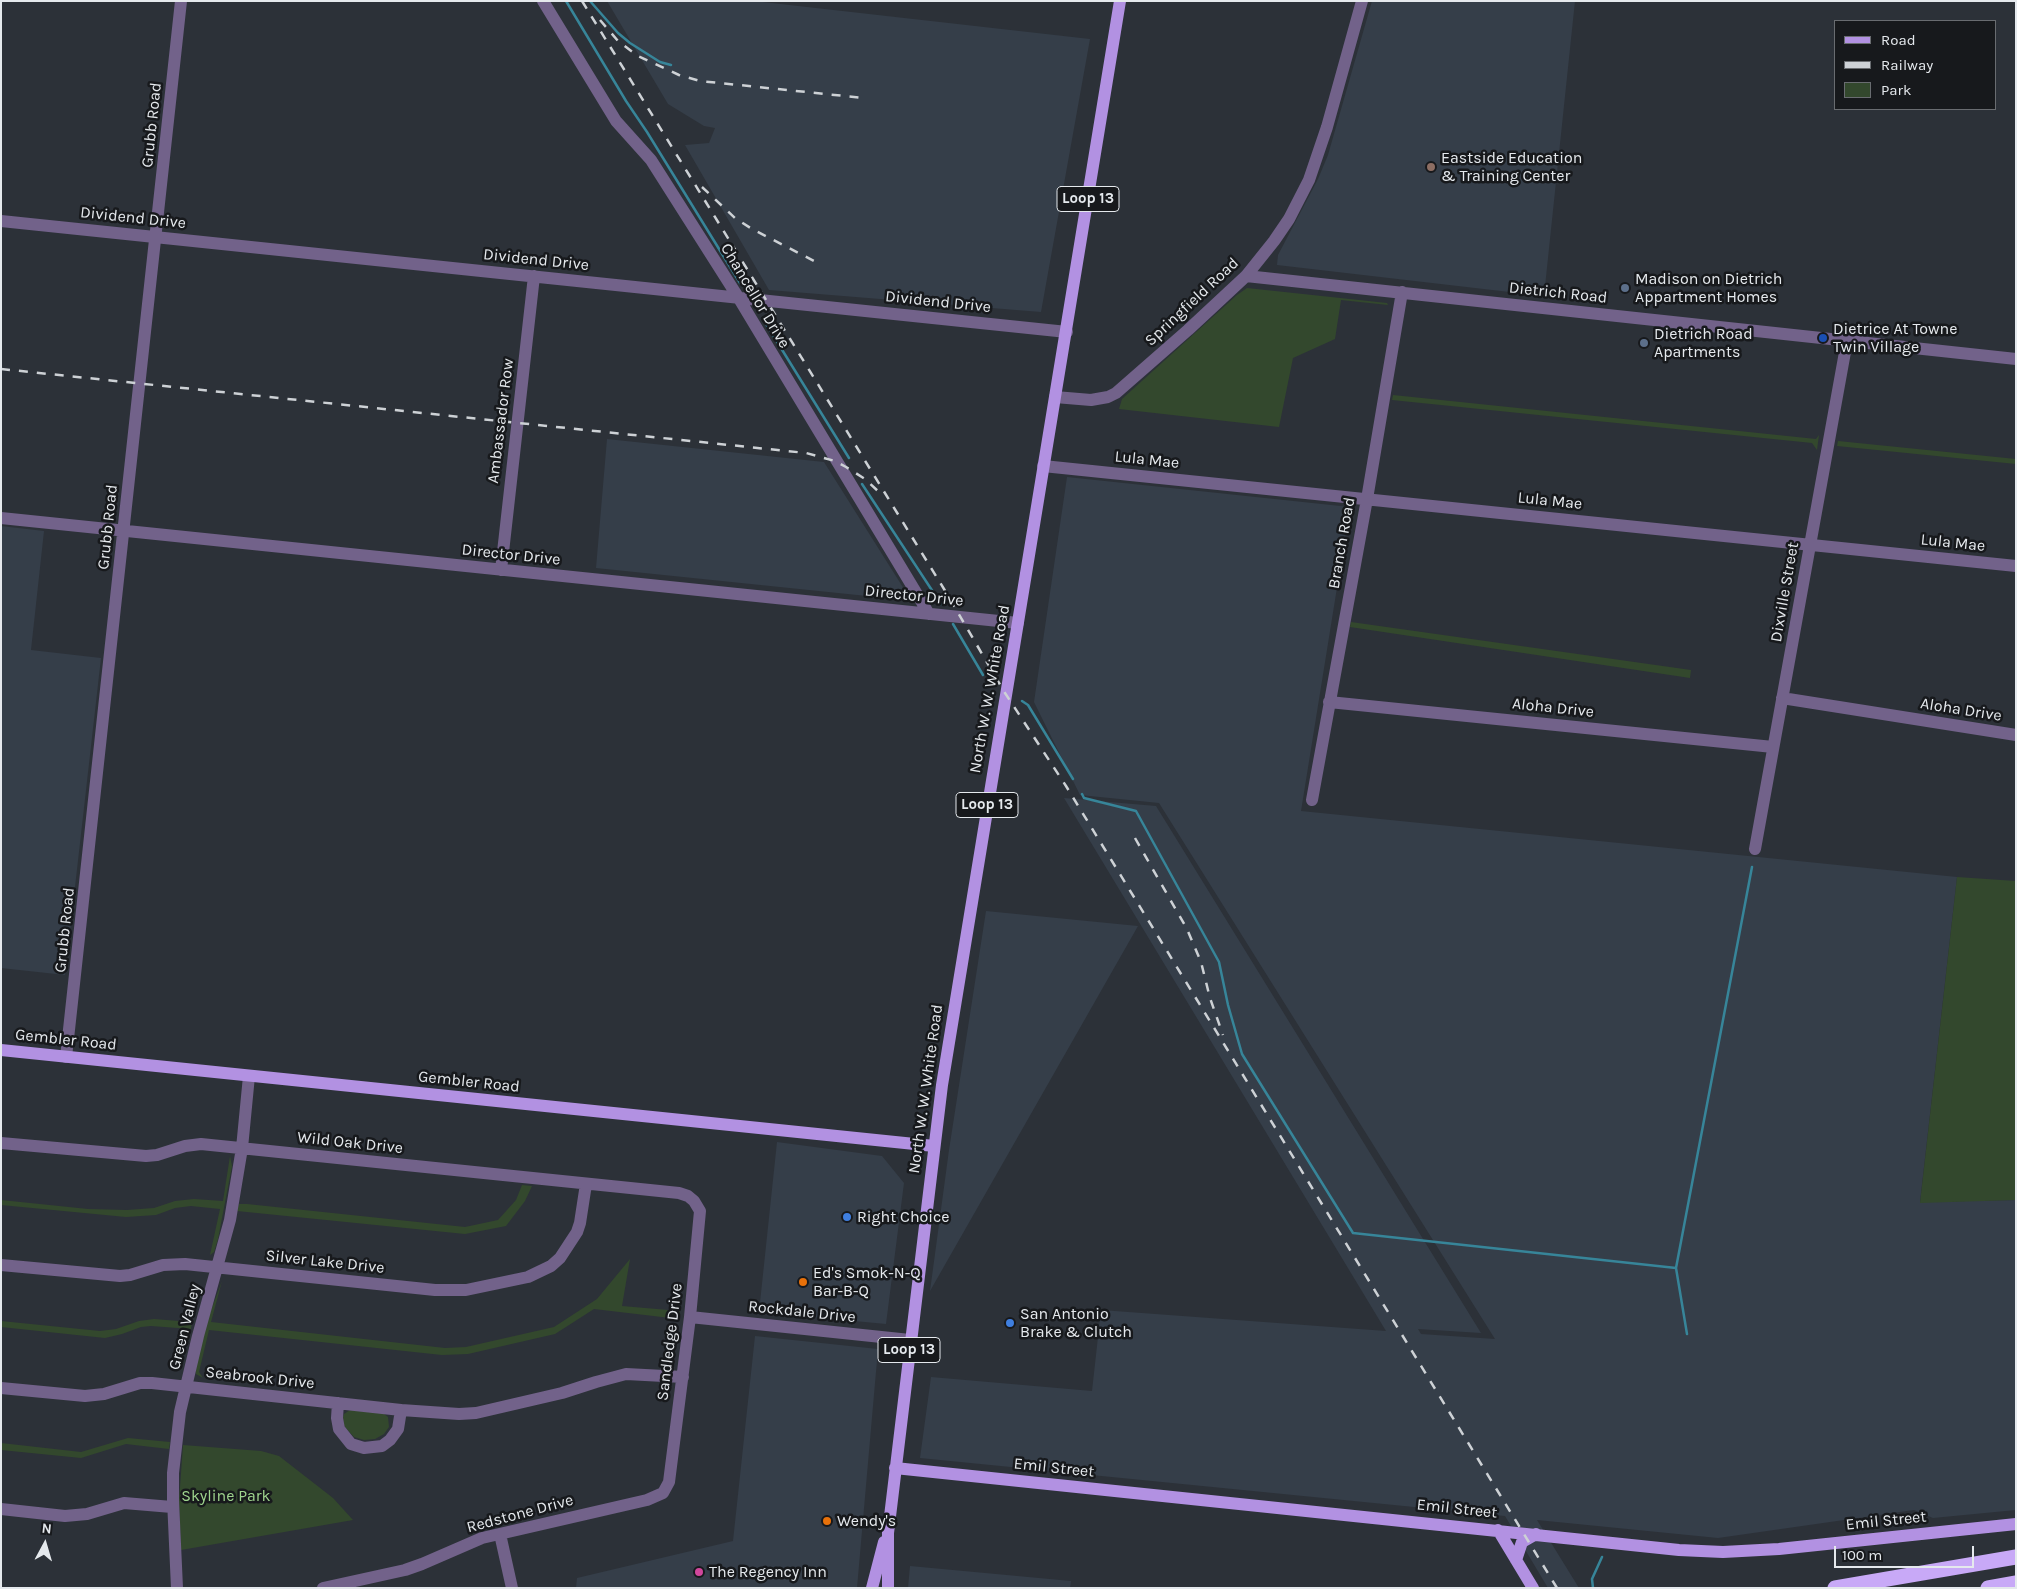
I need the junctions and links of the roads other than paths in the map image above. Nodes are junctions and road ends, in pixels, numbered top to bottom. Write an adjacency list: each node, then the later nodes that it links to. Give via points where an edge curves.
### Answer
1 (181, 1): 6 (street, Grubb Road)
2 (543, 1): 10 (street, Chancellor Drive, via 616,121 651,160)
3 (1120, 1): 11 (main road, North W. W. White Road / Loop 13)
4 (1362, 1): 8 (street, Springfield Road, via 1309,180 1289,219)
5 (1, 221): 6 (street, Dividend Drive)
6 (156, 237): 7 (street, Dividend Drive); 18 (street, Grubb Road)
7 (534, 276): 10 (street, Dividend Drive); 21 (street, Ambassador Row)
8 (1246, 276): 9 (street, Dietrich Road); 14 (street, Springfield Road, via 1116,392 1091,400)
9 (1402, 292): 12 (street, Dietrich Road); 16 (street, Branch Road)
10 (738, 297): 11 (street, Dividend Drive); 22 (street, Chancellor Drive)
11 (1067, 332): 14 (main road, North W. W. White Road / Loop 13)
12 (1847, 341): 13 (street, Dietrich Road); 19 (street, Dixville Street)
13 (2016, 359)
14 (1055, 397): 15 (main road, North W. W. White Road / Loop 13)
15 (1043, 466): 16 (street, Lula Mae); 23 (main road, North W. W. White Road / Loop 13)
16 (1366, 498): 19 (street, Lula Mae); 25 (street, Branch Road)
17 (1, 518): 18 (street, Director Drive)
18 (124, 531): 21 (street, Director Drive); 31 (street, Grubb Road)
19 (1810, 544): 20 (street, Lula Mae); 24 (street, Dixville Street)
20 (2016, 566)
21 (501, 570): 22 (street, Director Drive)
22 (929, 614): 23 (street, Director Drive)
23 (1018, 623): 34 (main road, North W. W. White Road / Loop 13)
24 (1782, 698): 26 (street, Aloha Drive); 27 (street, Dixville Street)
25 (1329, 702): 27 (street, Aloha Drive); 28 (street, Branch Road)
26 (2016, 734)
27 (1773, 747): 29 (street, Dixville Street)
28 (1312, 800)
29 (1755, 850)
30 (1, 1050): 31 (main road, Gembler Road)
31 (66, 1057): 32 (main road, Gembler Road)
32 (249, 1076): 34 (main road, Gembler Road); 35 (street, Green Valley)
33 (1, 1143): 35 (street, Wild Oak Drive, via 136,1156 157,1155 192,1144)
34 (934, 1146): 41 (main road, North W. W. White Road / Loop 13)
35 (242, 1148): 36 (street, Wild Oak Drive); 39 (street, Green Valley, via 230,1220)
36 (586, 1184): 37 (street, Wild Oak Drive, via 679,1193); 39 (street, Silver Lake Drive, via 580,1223 560,1258 551,1266 528,1276 490,1286 454,1291)
37 (694, 1201): 40 (street, Sandledge Drive, via 700,1211)
38 (1, 1264): 39 (street, Silver Lake Drive, via 120,1276 173,1264)
39 (217, 1267): 43 (street, Green Valley)
40 (690, 1317): 41 (street, Rockdale Drive); 42 (street, Sandledge Drive)
41 (910, 1340): 47 (main road, North W. W. White Road / Loop 13)
42 (683, 1377): 46 (street, Seabrook Drive, via 626,1374 562,1394 476,1413); 48 (street, Sandledge Drive)
43 (186, 1386): 44 (street, Seabrook Drive, via 140,1383 85,1396); 45 (street, Seabrook Drive); 49 (street, Green Valley, via 179,1421)
44 (1, 1388)
45 (338, 1403): 46 (street, Seabrook Drive); 46 (street, via 339,1430 351,1444 364,1448 382,1446 390,1440 398,1429)
46 (401, 1410)
47 (895, 1468): 52 (main road, Emil Street); 53 (main road, North W. W. White Road / Loop 13)
48 (667, 1488): 54 (street, Redstone Drive, via 647,1500)
49 (172, 1506): 50 (street, via 124,1503 87,1514 65,1516); 59 (street, Green Valley)
50 (1, 1509)
51 (2016, 1524): 55 (main road, Emil Street, via 1723,1552)
52 (1498, 1530): 55 (main road, Emil Street); 57 (main road)
53 (888, 1532): 62 (main road, North W. W. White Road / Loop 13); 63 (main road, North W. W. White Road / Loop 13)
54 (500, 1534): 60 (street, Redstone Drive, via 482,1538 405,1570); 61 (street)
55 (1536, 1534): 57 (main road, via 1522,1542)
56 (2016, 1557): 65 (highway)
57 (1516, 1560): 64 (main road)
58 (2016, 1583): 66 (highway)
59 (177, 1588)
60 (323, 1588)
61 (512, 1588)
62 (872, 1588)
63 (888, 1588)
64 (1533, 1588)
65 (1835, 1588)
66 (1988, 1588)

